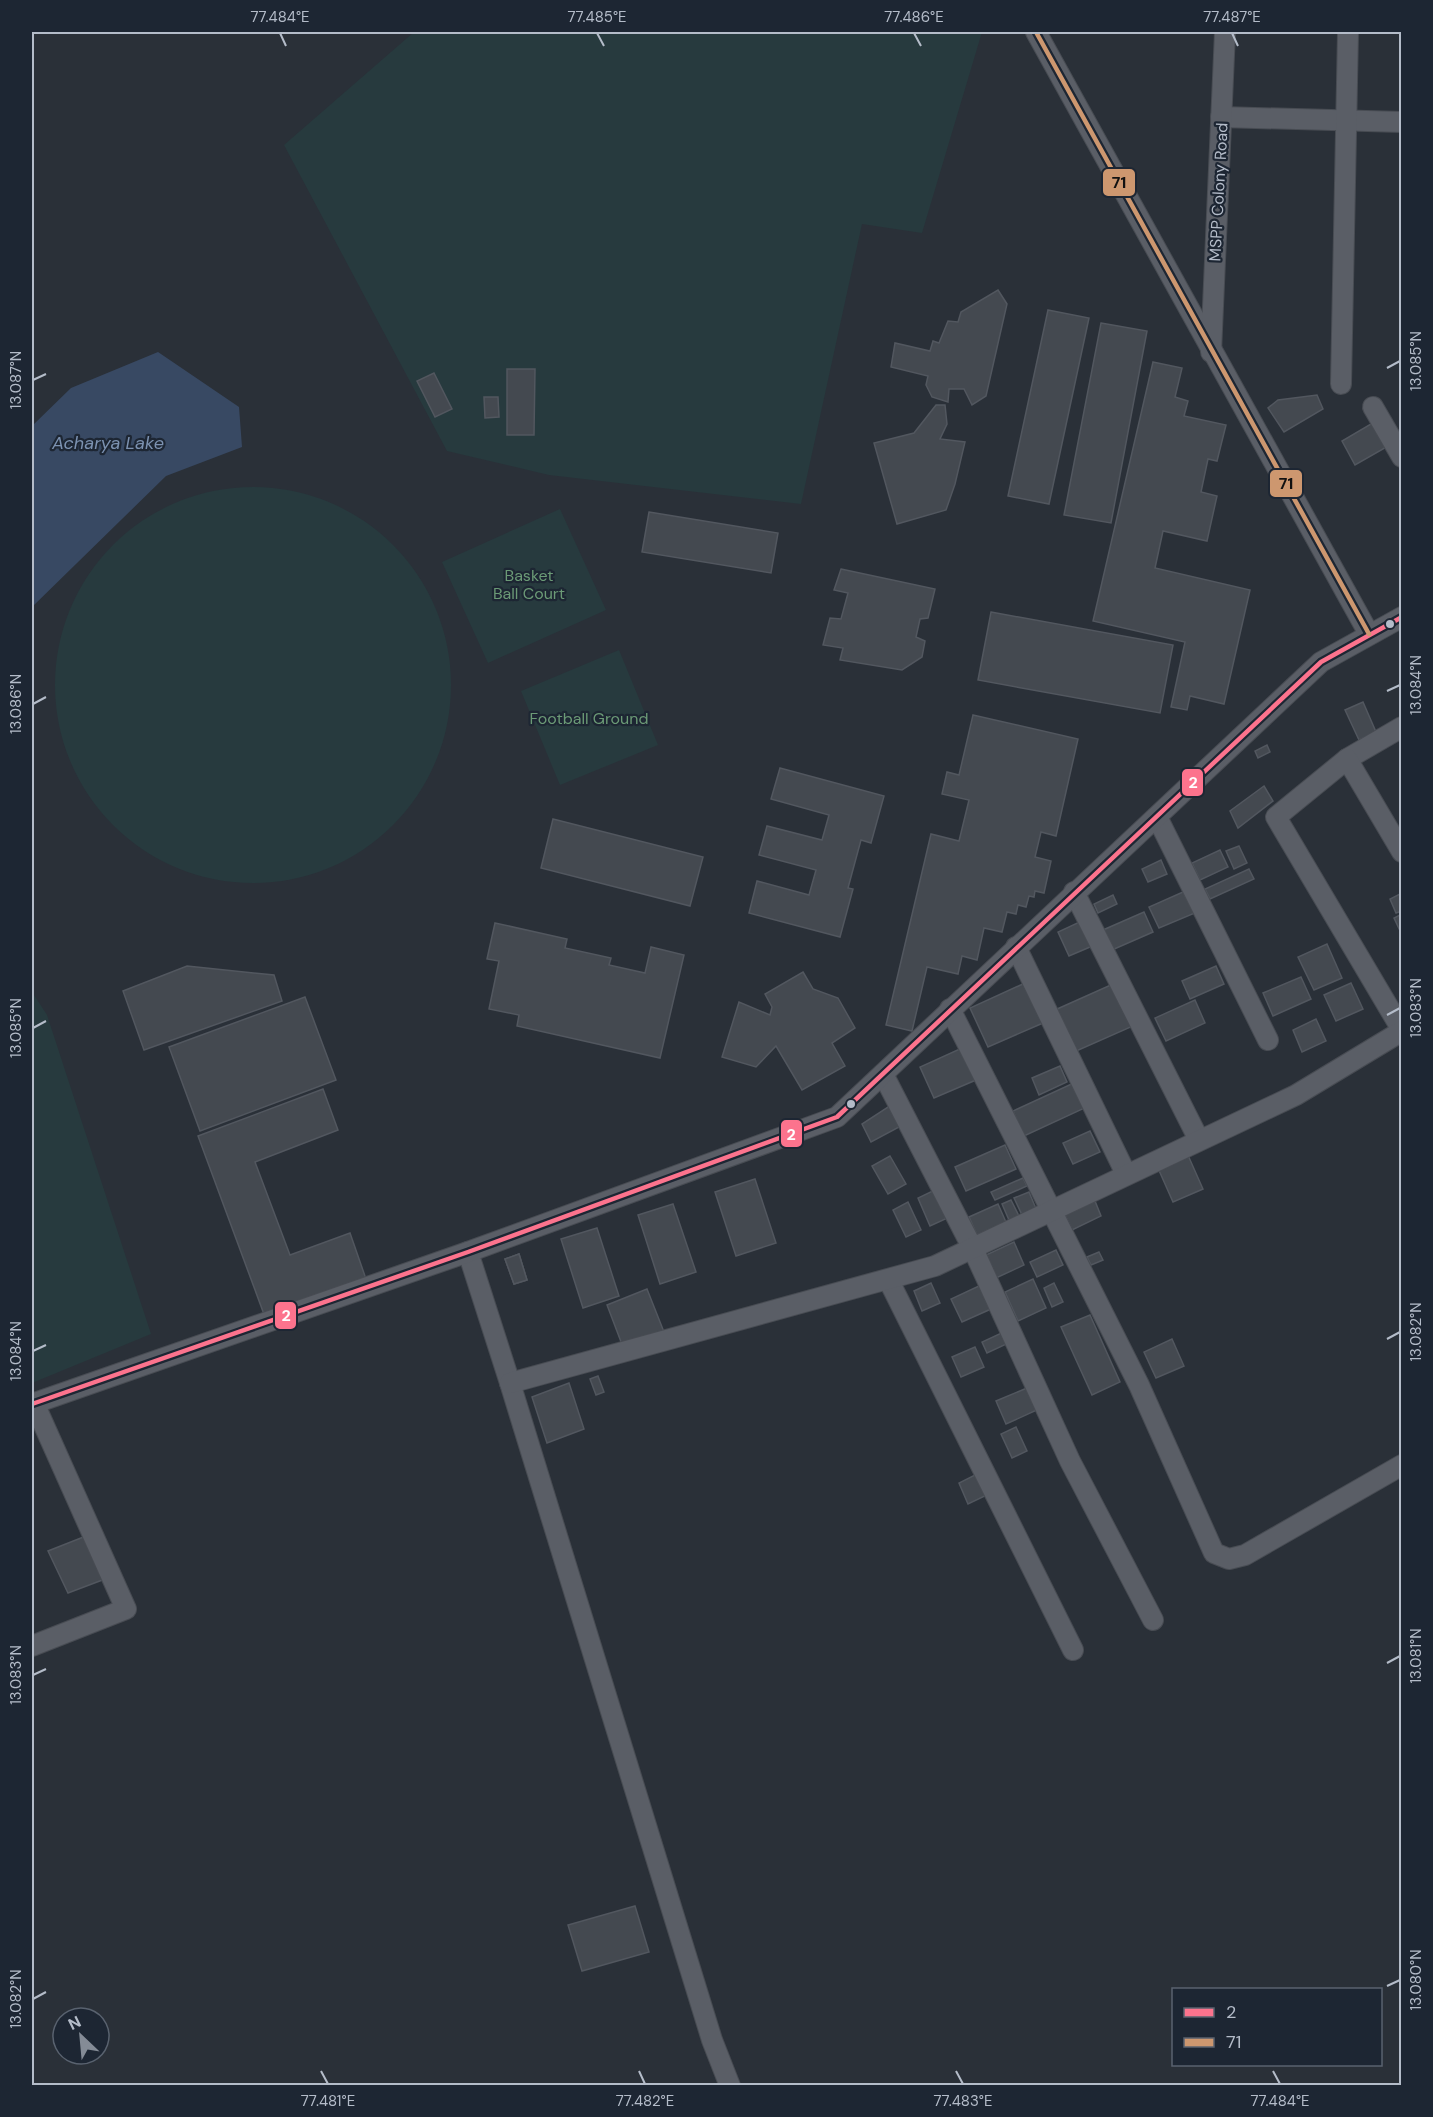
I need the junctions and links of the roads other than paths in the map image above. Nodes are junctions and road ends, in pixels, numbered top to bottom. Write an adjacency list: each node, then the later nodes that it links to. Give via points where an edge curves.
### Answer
1 (1036, 32): 7 (street)
2 (1225, 32): 4 (street, MSPP Colony Road)
3 (1348, 32): 5 (street)
4 (1221, 117): 5 (street); 7 (street, MSPP Colony Road)
5 (1347, 119): 6 (street); 8 (street)
6 (1401, 122)
7 (1211, 352): 12 (street)
8 (1341, 384)
9 (1373, 407): 10 (street)
10 (1401, 457)
11 (1401, 617): 12 (street)
12 (1369, 634): 15 (street, via 1321,662)
13 (1401, 727): 14 (street)
14 (1347, 759): 16 (street); 20 (street, via 1276,817)
15 (1157, 817): 17 (street); 21 (street)
16 (1401, 852)
17 (1074, 892): 18 (street); 23 (street)
18 (1016, 947): 19 (street); 24 (street)
19 (950, 1009): 22 (street); 25 (street)
20 (1401, 1030): 23 (street, via 1296,1095)
21 (1268, 1040)
22 (883, 1074): 26 (street); 27 (street, via 837,1117)
23 (1199, 1140): 24 (street)
24 (1126, 1174): 25 (street)
25 (1051, 1211): 26 (street); 31 (street, via 1139,1385 1214,1553 1229,1559 1245,1555)
26 (973, 1249): 28 (street); 32 (street, via 1070,1461)
27 (468, 1252): 29 (street); 30 (street)
28 (889, 1281): 29 (street); 34 (street)
29 (510, 1383): 35 (street, via 712,2040)
30 (33, 1403): 33 (street, via 126,1609)
31 (1401, 1465)
32 (1153, 1620)
33 (32, 1646)
34 (1073, 1650)
35 (730, 2085)

